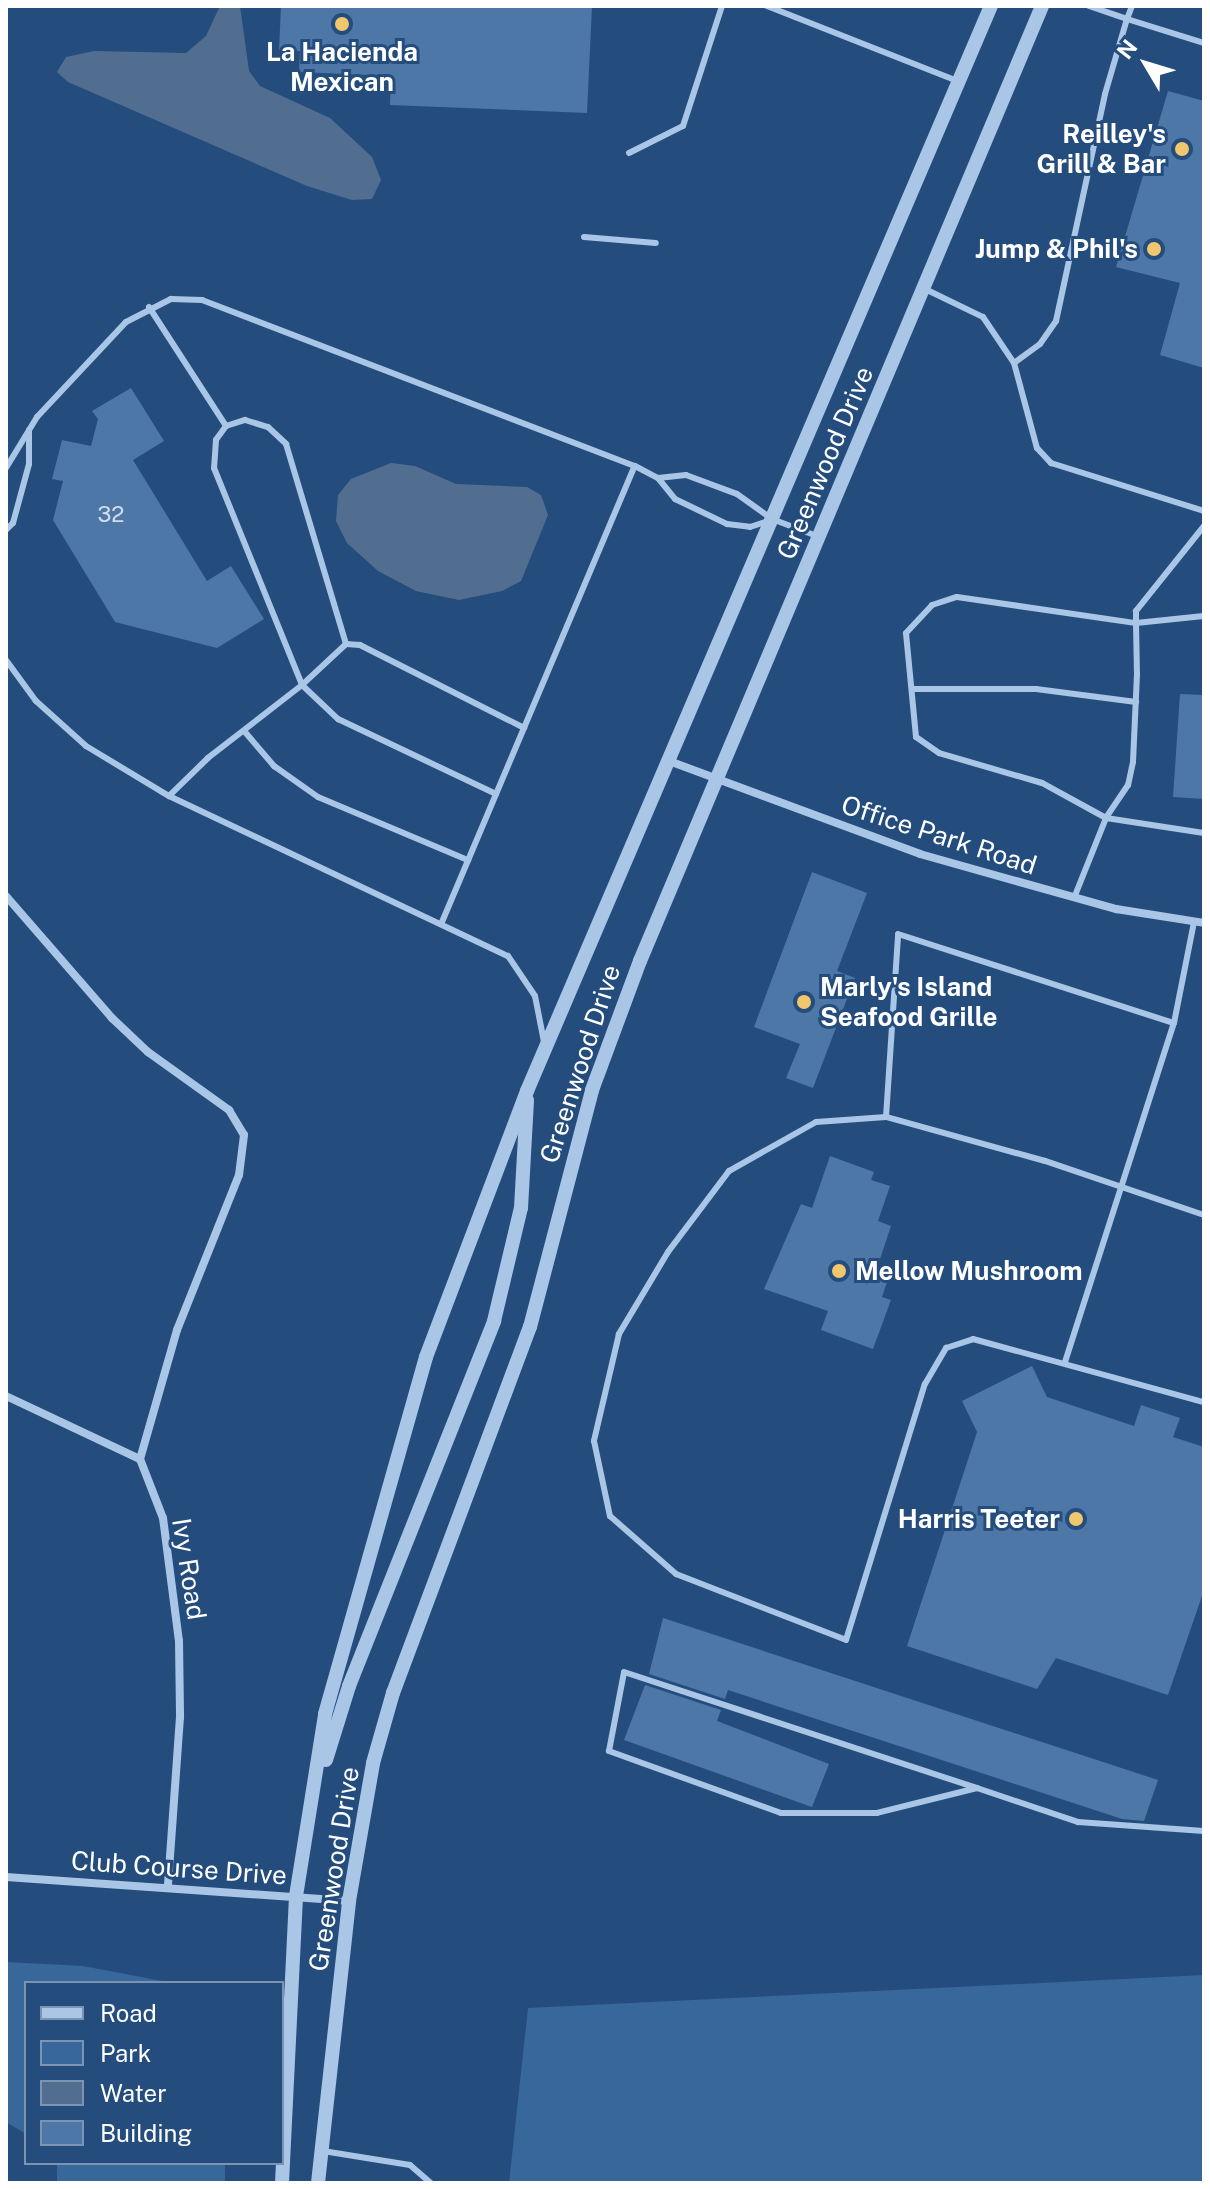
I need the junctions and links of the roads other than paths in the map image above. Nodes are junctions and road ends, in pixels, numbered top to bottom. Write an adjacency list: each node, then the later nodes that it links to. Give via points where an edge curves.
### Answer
1 (722, 6): 10 (lane, via 683,126)
2 (767, 6): 9 (lane)
3 (991, 6): 9 (street, Greenwood Drive)
4 (1042, 6): 13 (street, Greenwood Drive)
5 (1089, 6): 7 (lane)
6 (1132, 6): 7 (lane)
7 (1127, 19): 8 (lane); 15 (lane, via 1105,94 1056,321 1040,344)
8 (1204, 43)
9 (959, 82): 22 (street, Greenwood Drive)
10 (629, 153)
11 (584, 237): 12 (lane)
12 (656, 243)
13 (924, 289): 15 (lane, via 983,317); 25 (street, Greenwood Drive)
14 (149, 307): 16 (lane); 17 (lane, via 126,322); 18 (lane, via 171,299 202,300 261,319)
15 (1014, 363): 21 (lane, via 1037,448 1051,463)
16 (226, 426): 28 (lane, via 245,420 268,427 286,444); 30 (lane, via 216,440 214,468)
17 (29, 430): 19 (lane); 24 (lane, via 29,464 13,523)
18 (635, 466): 20 (lane); 33 (lane)
19 (6, 468)
20 (658, 478): 22 (lane, via 686,475 737,494); 22 (lane, via 675,499 727,524 750,527)
21 (1204, 511)
22 (772, 519): 25 (lane); 35 (street, Greenwood Drive)
23 (1204, 526): 27 (lane, via 1136,611)
24 (6, 530)
25 (820, 537): 36 (street, Greenwood Drive)
26 (1204, 616): 27 (lane)
27 (1136, 623): 31 (lane, via 957,597 932,605 906,633); 32 (lane)
28 (346, 644): 30 (lane); 33 (lane, via 360,645)
29 (6, 660): 38 (lane, via 36,701 86,746)
30 (302, 685): 34 (lane); 37 (lane, via 338,719)
31 (912, 689): 32 (lane, via 1036,689); 39 (lane, via 916,737 939,753 1042,783)
32 (1136, 702): 39 (lane, via 1128,785)
33 (524, 728): 37 (lane)
34 (245, 732): 38 (lane); 41 (lane, via 274,766 318,797)
35 (669, 761): 36 (street, Office Park Road); 47 (street, Greenwood Drive)
36 (718, 780): 43 (street, Office Park Road, via 920,854); 62 (street, Greenwood Drive, via 623,1003 572,1157 530,1327 502,1412 393,1693 360,1822)
37 (496, 794): 41 (lane)
38 (169, 796): 44 (lane)
39 (1106, 818): 40 (lane); 43 (lane)
40 (1204, 833)
41 (468, 860): 44 (lane)
42 (6, 896): 55 (street, via 112,1018 148,1052 229,1110 244,1135 239,1175 177,1330)
43 (1074, 898): 45 (street, Office Park Road)
44 (442, 922): 47 (lane, via 508,956 526,976)
45 (1199, 923): 46 (lane)
46 (1174, 1023): 49 (lane, via 898,934); 50 (lane)
47 (545, 1049): 48 (street, Greenwood Drive)
48 (527, 1091): 57 (street, Greenwood Drive, via 421,1372 349,1617 325,1714); 57 (street, Greenwood Drive, via 521,1208 494,1321 349,1686)
49 (886, 1117): 50 (lane); 52 (lane, via 816,1122 729,1171 668,1252 619,1334 594,1441 610,1516 676,1574 846,1640 925,1384 946,1348 973,1339)
50 (1123, 1188): 51 (lane); 52 (lane)
51 (1204, 1215)
52 (1065, 1362): 54 (lane)
53 (6, 1396): 55 (street)
54 (1204, 1402)
55 (140, 1459): 60 (street, Ivy Road, via 163,1518 179,1641 180,1717)
56 (977, 1788): 56 (lane, via 653,1682 624,1672 609,1751 781,1813 877,1813); 58 (lane, via 1078,1822)
57 (315, 1795): 61 (street, Greenwood Drive)
58 (1204, 1831)
59 (6, 1877): 60 (street, Club Course Drive)
60 (168, 1885): 61 (street, Club Course Drive)
61 (296, 1896): 62 (street, Club Course Drive); 63 (street, Greenwood Drive)
62 (349, 1901): 64 (street, Greenwood Drive)
63 (284, 2142)
64 (320, 2151): 65 (street, Greenwood Drive); 66 (lane, via 410,2165)
65 (318, 2183)
66 (431, 2183)

